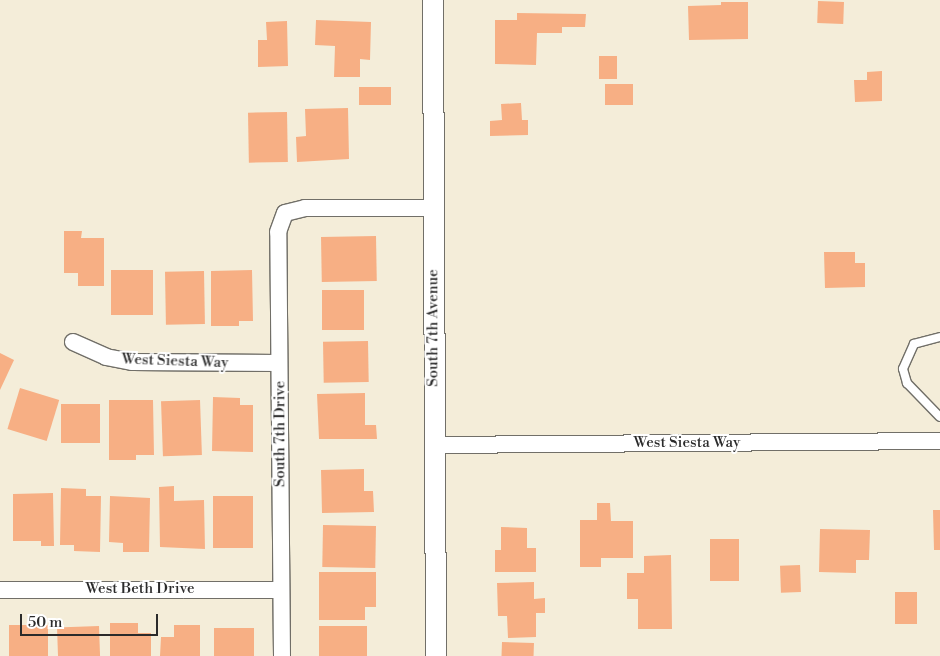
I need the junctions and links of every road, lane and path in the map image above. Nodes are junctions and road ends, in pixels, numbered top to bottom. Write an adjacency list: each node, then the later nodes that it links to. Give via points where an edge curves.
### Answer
1 (433, 0): 2 (street, South 7th Avenue)
2 (433, 208): 5 (street, South 7th Drive, via 305,208 285,214 278,232); 8 (street, South 7th Avenue)
3 (940, 337): 6 (lane, via 914,344 903,369 907,382)
4 (73, 342): 5 (street, West Siesta Way, via 106,357 132,362)
5 (279, 363): 10 (street, South 7th Drive)
6 (940, 417)
7 (940, 441): 8 (street, West Siesta Way)
8 (433, 445): 12 (street, South 7th Avenue)
9 (0, 590): 10 (street, West Beth Drive)
10 (280, 590): 11 (street, South 7th Drive)
11 (282, 656)
12 (436, 656)

